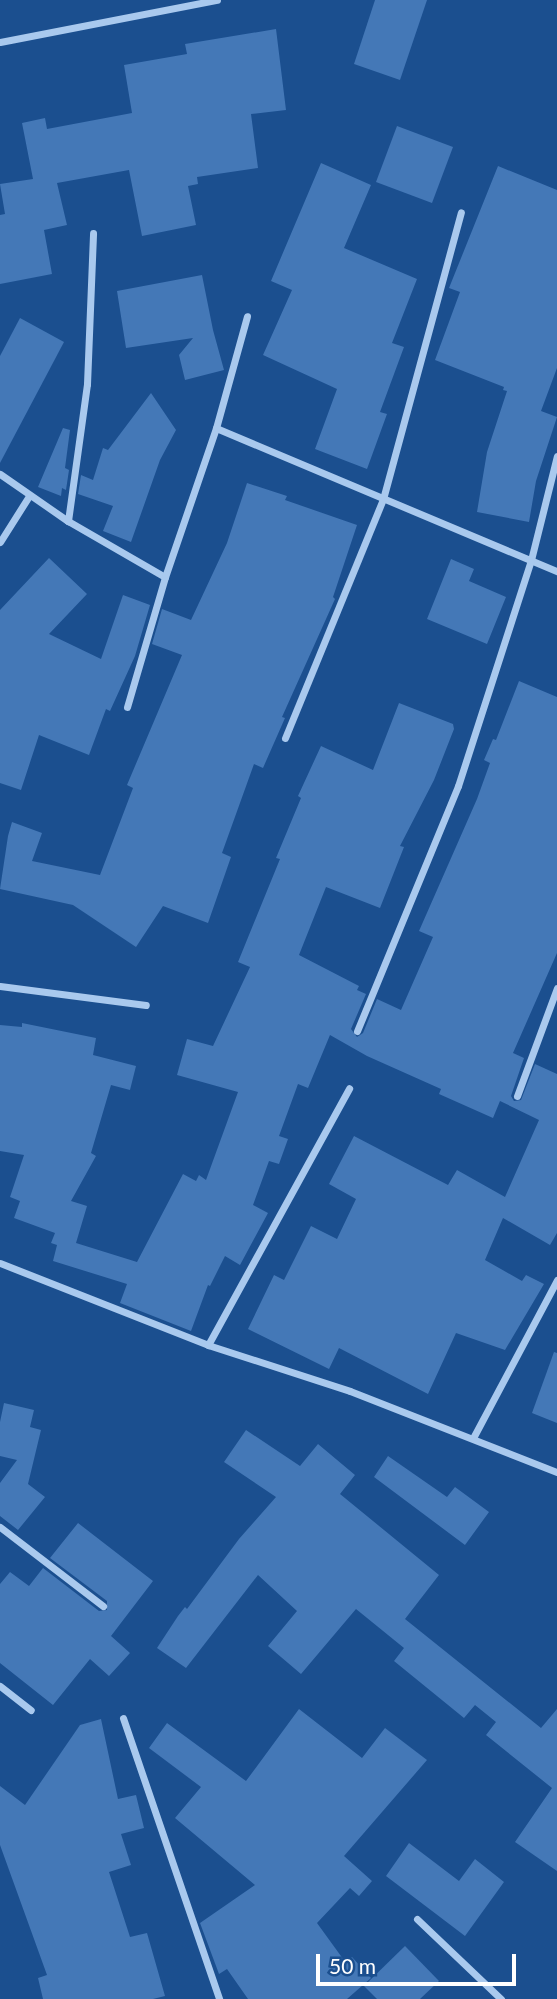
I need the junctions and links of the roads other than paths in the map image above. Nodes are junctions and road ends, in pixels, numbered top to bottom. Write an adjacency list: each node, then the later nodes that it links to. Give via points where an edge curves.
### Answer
1 (217, 0): 2 (street)
2 (0, 42)
3 (461, 212): 10 (street)
4 (93, 233): 11 (street, via 87,384)
5 (247, 316): 6 (street)
6 (216, 428): 10 (street); 15 (street)
7 (557, 456): 13 (street)
8 (0, 474): 9 (street)
9 (29, 496): 11 (street); 12 (street)
10 (383, 499): 13 (street); 17 (street)
11 (68, 521): 15 (street)
12 (0, 542)
13 (531, 560): 14 (street); 21 (street, via 458,786)
14 (557, 571)
15 (165, 577): 16 (street)
16 (127, 707)
17 (285, 738)
18 (0, 986): 20 (street)
19 (557, 988): 23 (street)
20 (146, 1005)
21 (357, 1031)
22 (349, 1088): 26 (street)
23 (517, 1097)
24 (0, 1263): 26 (street)
25 (557, 1280): 27 (street)
26 (208, 1345): 27 (street, via 350,1391)
27 (473, 1438): 28 (street)
28 (557, 1472)
29 (0, 1527): 30 (street)
30 (103, 1606)
31 (0, 1686): 32 (street)
32 (31, 1710)
33 (123, 1718): 35 (street)
34 (417, 1919): 36 (street)
35 (219, 1999)
36 (501, 1999)

